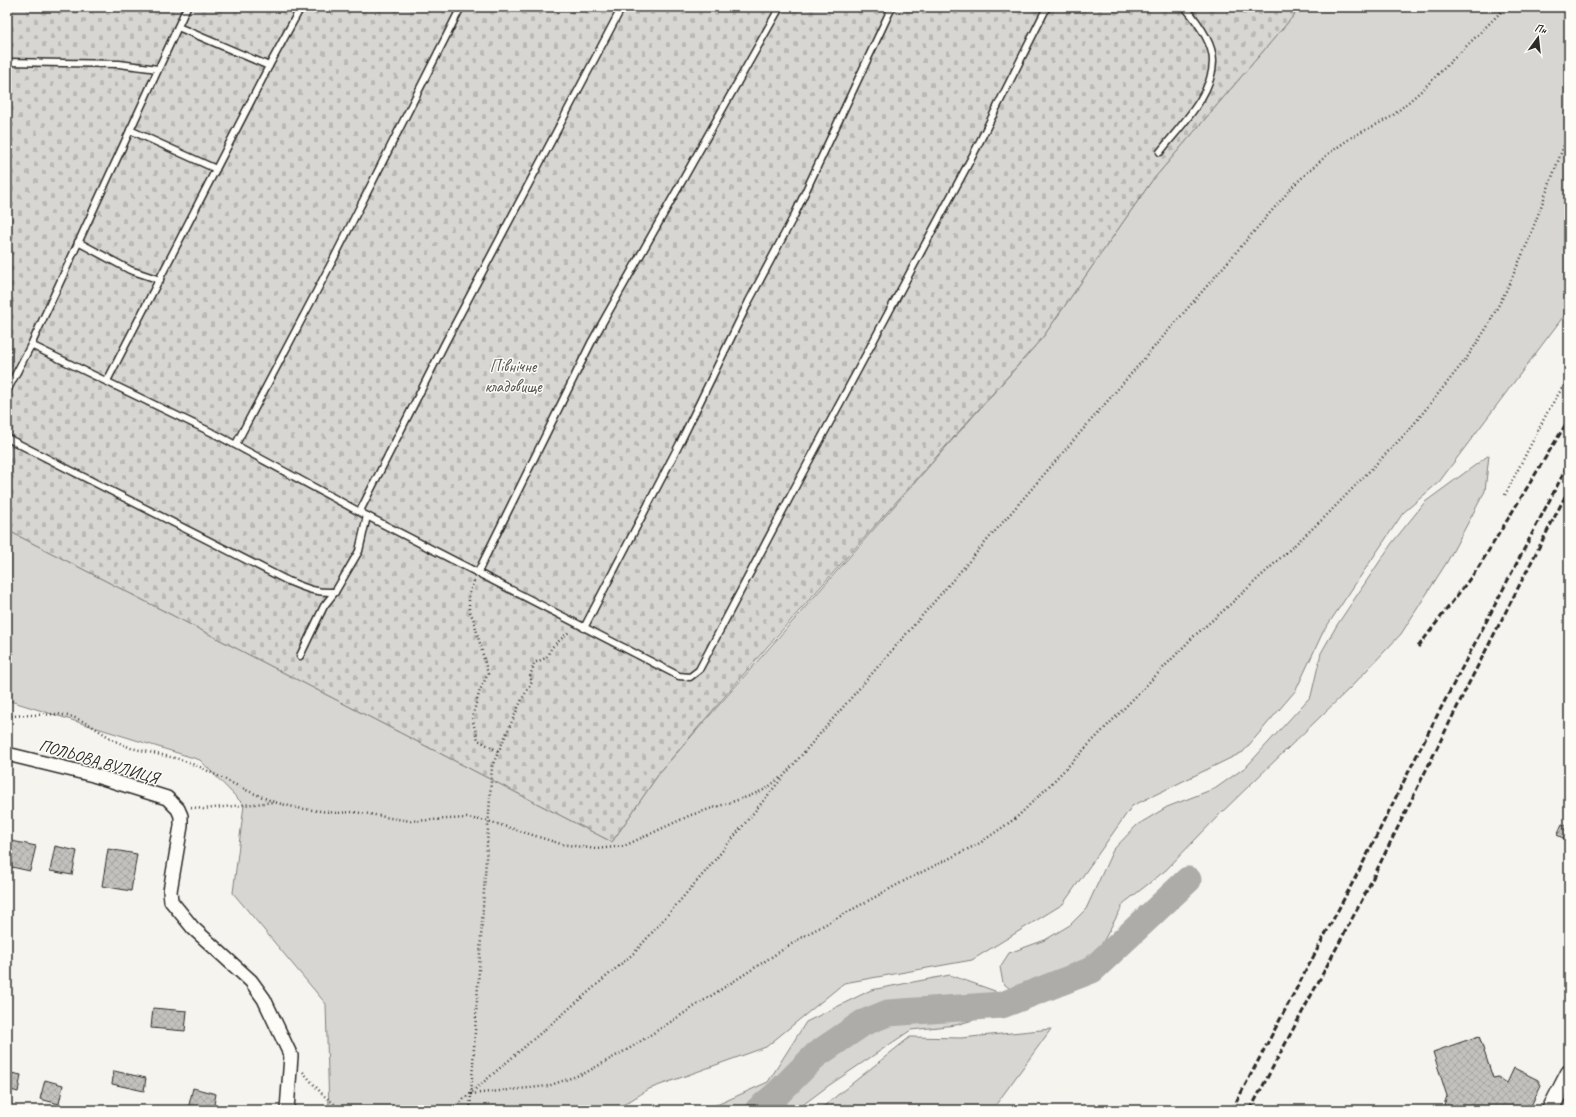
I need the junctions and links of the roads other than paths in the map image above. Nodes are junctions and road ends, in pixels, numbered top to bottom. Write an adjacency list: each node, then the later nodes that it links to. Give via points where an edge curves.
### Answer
1 (187, 7): 9 (lane)
2 (301, 7): 11 (lane)
3 (461, 7): 22 (lane, via 333,260)
4 (622, 7): 23 (lane, via 445,343)
5 (780, 7): 25 (lane, via 591,343)
6 (892, 7): 27 (lane, via 794,216)
7 (1047, 7): 27 (lane, via 970,162 797,482 699,670 690,677 679,676)
8 (1185, 7): 14 (lane, via 1211,48 1211,76 1201,100)
9 (178, 27): 11 (lane); 12 (lane)
10 (7, 62): 12 (lane, via 119,64)
11 (269, 66): 15 (lane)
12 (158, 69): 13 (lane)
13 (130, 130): 15 (lane); 16 (lane)
14 (1160, 152)
15 (216, 169): 17 (lane)
16 (78, 242): 17 (lane, via 130,270); 18 (lane)
17 (160, 280): 19 (lane)
18 (31, 345): 19 (lane); 20 (lane)
19 (107, 381): 22 (lane)
20 (7, 391)
21 (7, 438): 26 (lane, via 288,581 306,589)
22 (236, 444): 23 (lane)
23 (360, 511): 24 (lane)
24 (367, 516): 25 (lane); 26 (lane, via 358,551)
25 (478, 572): 27 (lane)
26 (335, 592): 28 (lane, via 324,606)
27 (584, 628)
28 (300, 656)
29 (7, 754): 31 (street, ПОЛЬОВА ВУЛИЦЯ, via 93,775 167,798 176,806 181,816 181,826 170,891 171,901 193,928 252,981 264,999 291,1056)
30 (1569, 1073): 32 (street)
31 (287, 1110)
32 (1550, 1110)

